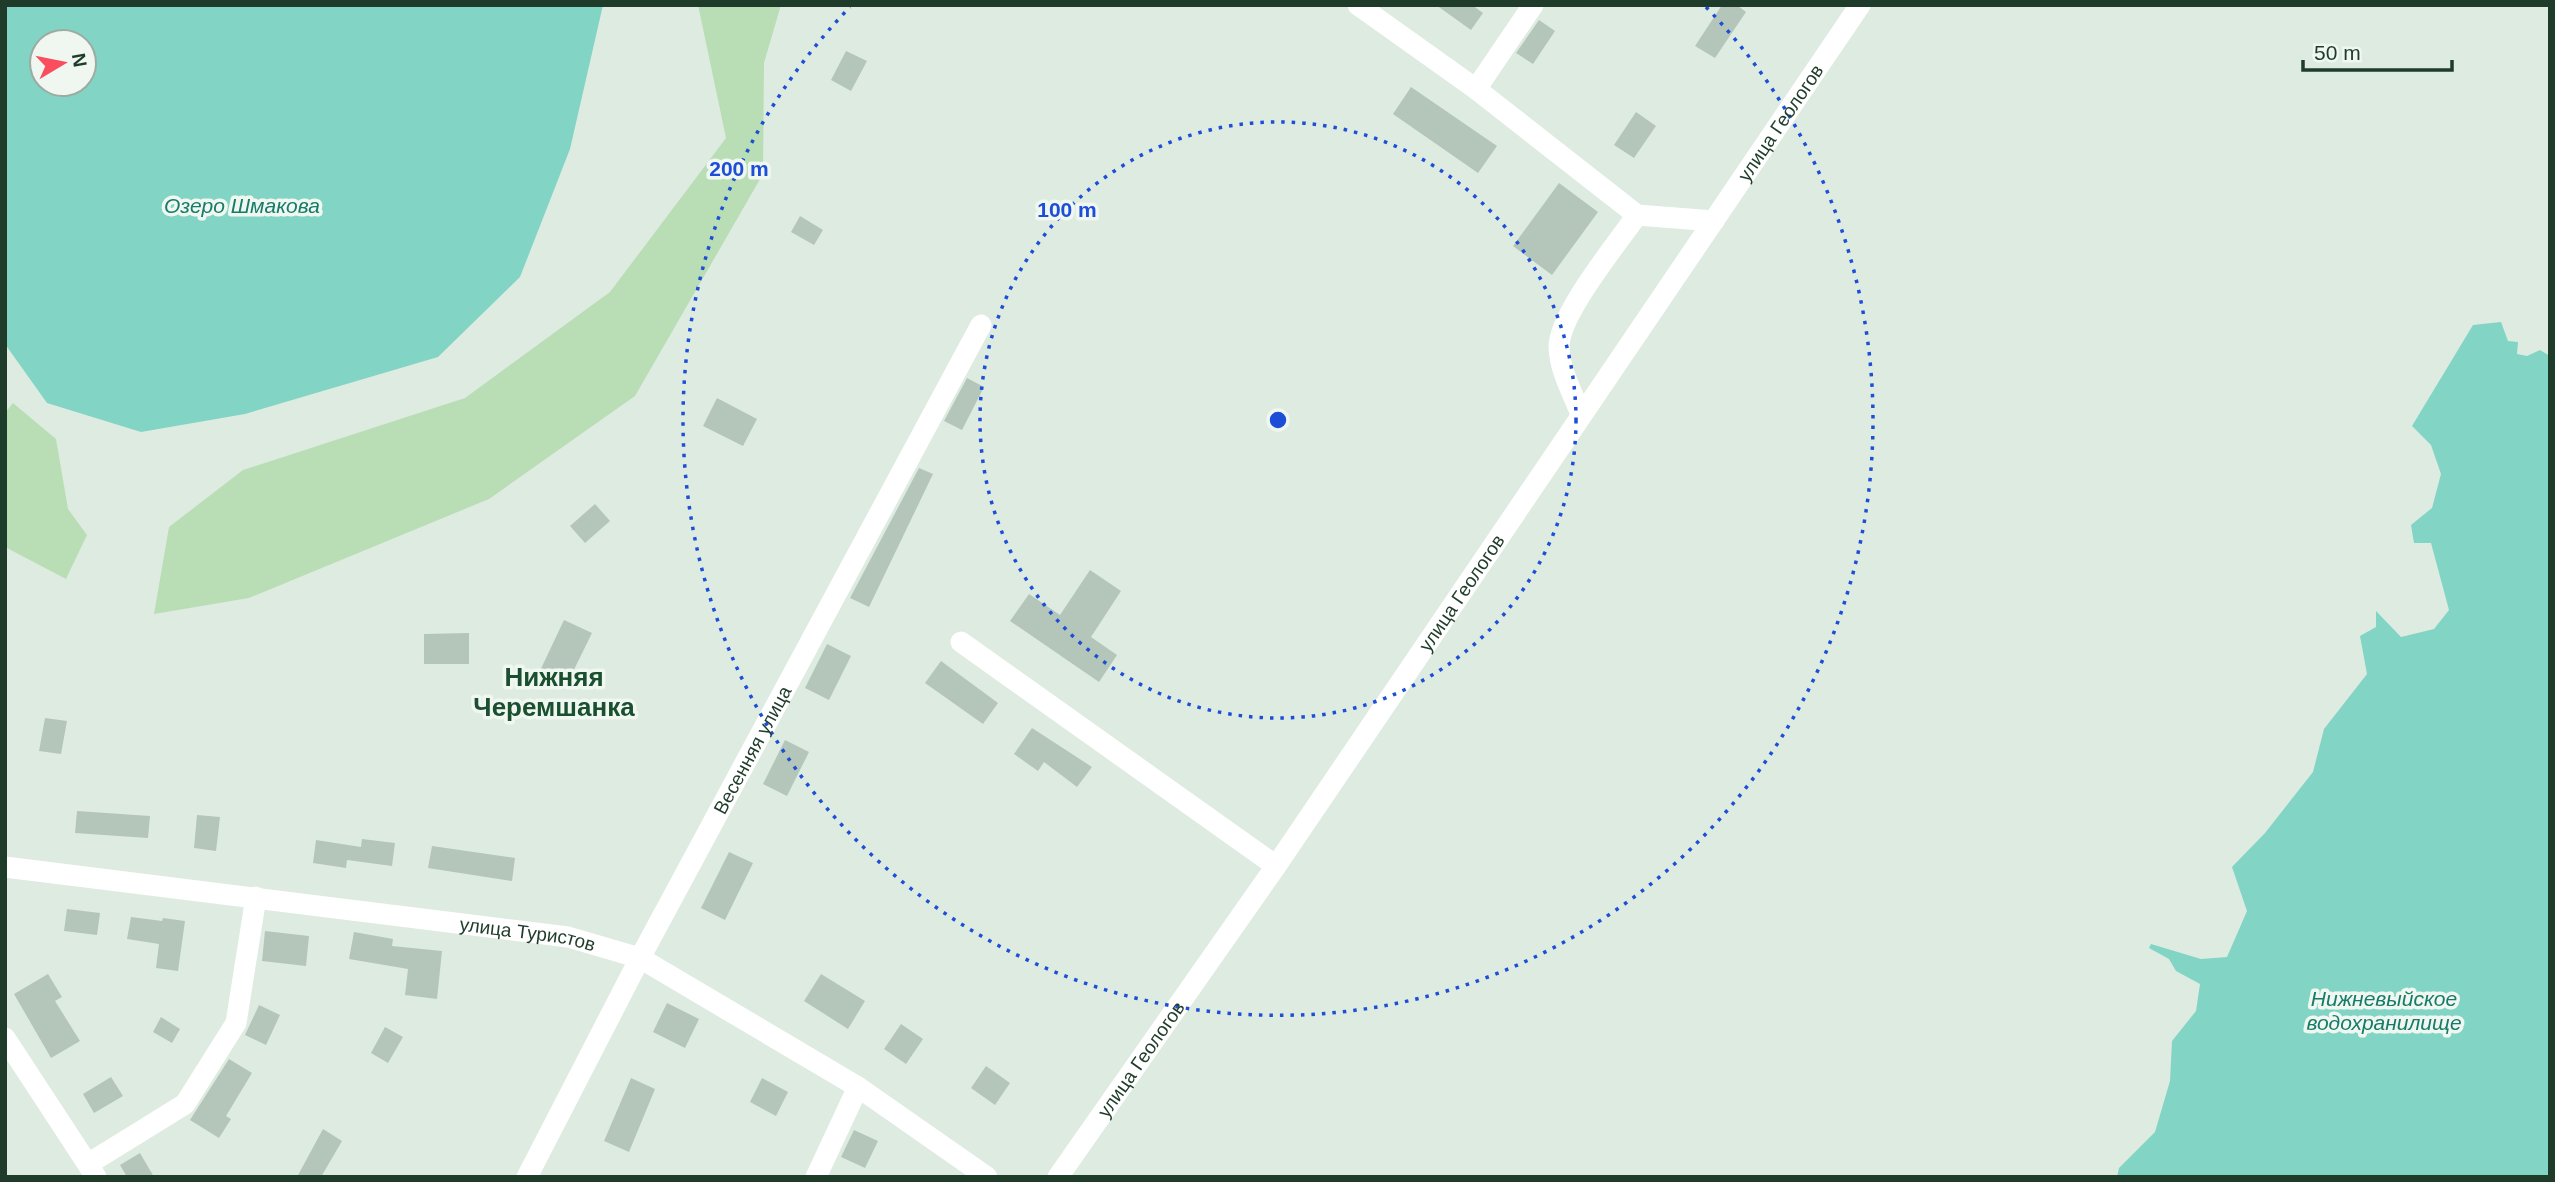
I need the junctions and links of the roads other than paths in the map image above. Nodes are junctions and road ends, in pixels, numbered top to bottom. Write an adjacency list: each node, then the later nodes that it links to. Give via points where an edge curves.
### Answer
1 (1358, 5): 4 (street)
2 (1533, 5): 4 (street)
3 (1860, 5): 6 (street, улица Геологов)
4 (1476, 89): 5 (street)
5 (1637, 215): 6 (street); 8 (street, via 1571,310 1559,344 1564,376)
6 (1714, 221): 8 (street, улица Геологов)
7 (981, 325): 13 (street, Весенняя улица)
8 (1581, 414): 10 (street, улица Геологов)
9 (961, 642): 10 (street)
10 (1276, 866): 20 (street, улица Геологов)
11 (5, 867): 12 (street, улица Туристов)
12 (256, 897): 13 (street, улица Туристов, via 568,937); 16 (street, via 236,1023 185,1104)
13 (640, 958): 15 (street, улица Туристов); 17 (street, Весенняя улица)
14 (5, 1038): 16 (street)
15 (858, 1087): 18 (street); 19 (street, улица Туристов)
16 (92, 1170)
17 (527, 1177)
18 (816, 1177)
19 (987, 1177)
20 (1058, 1177)

